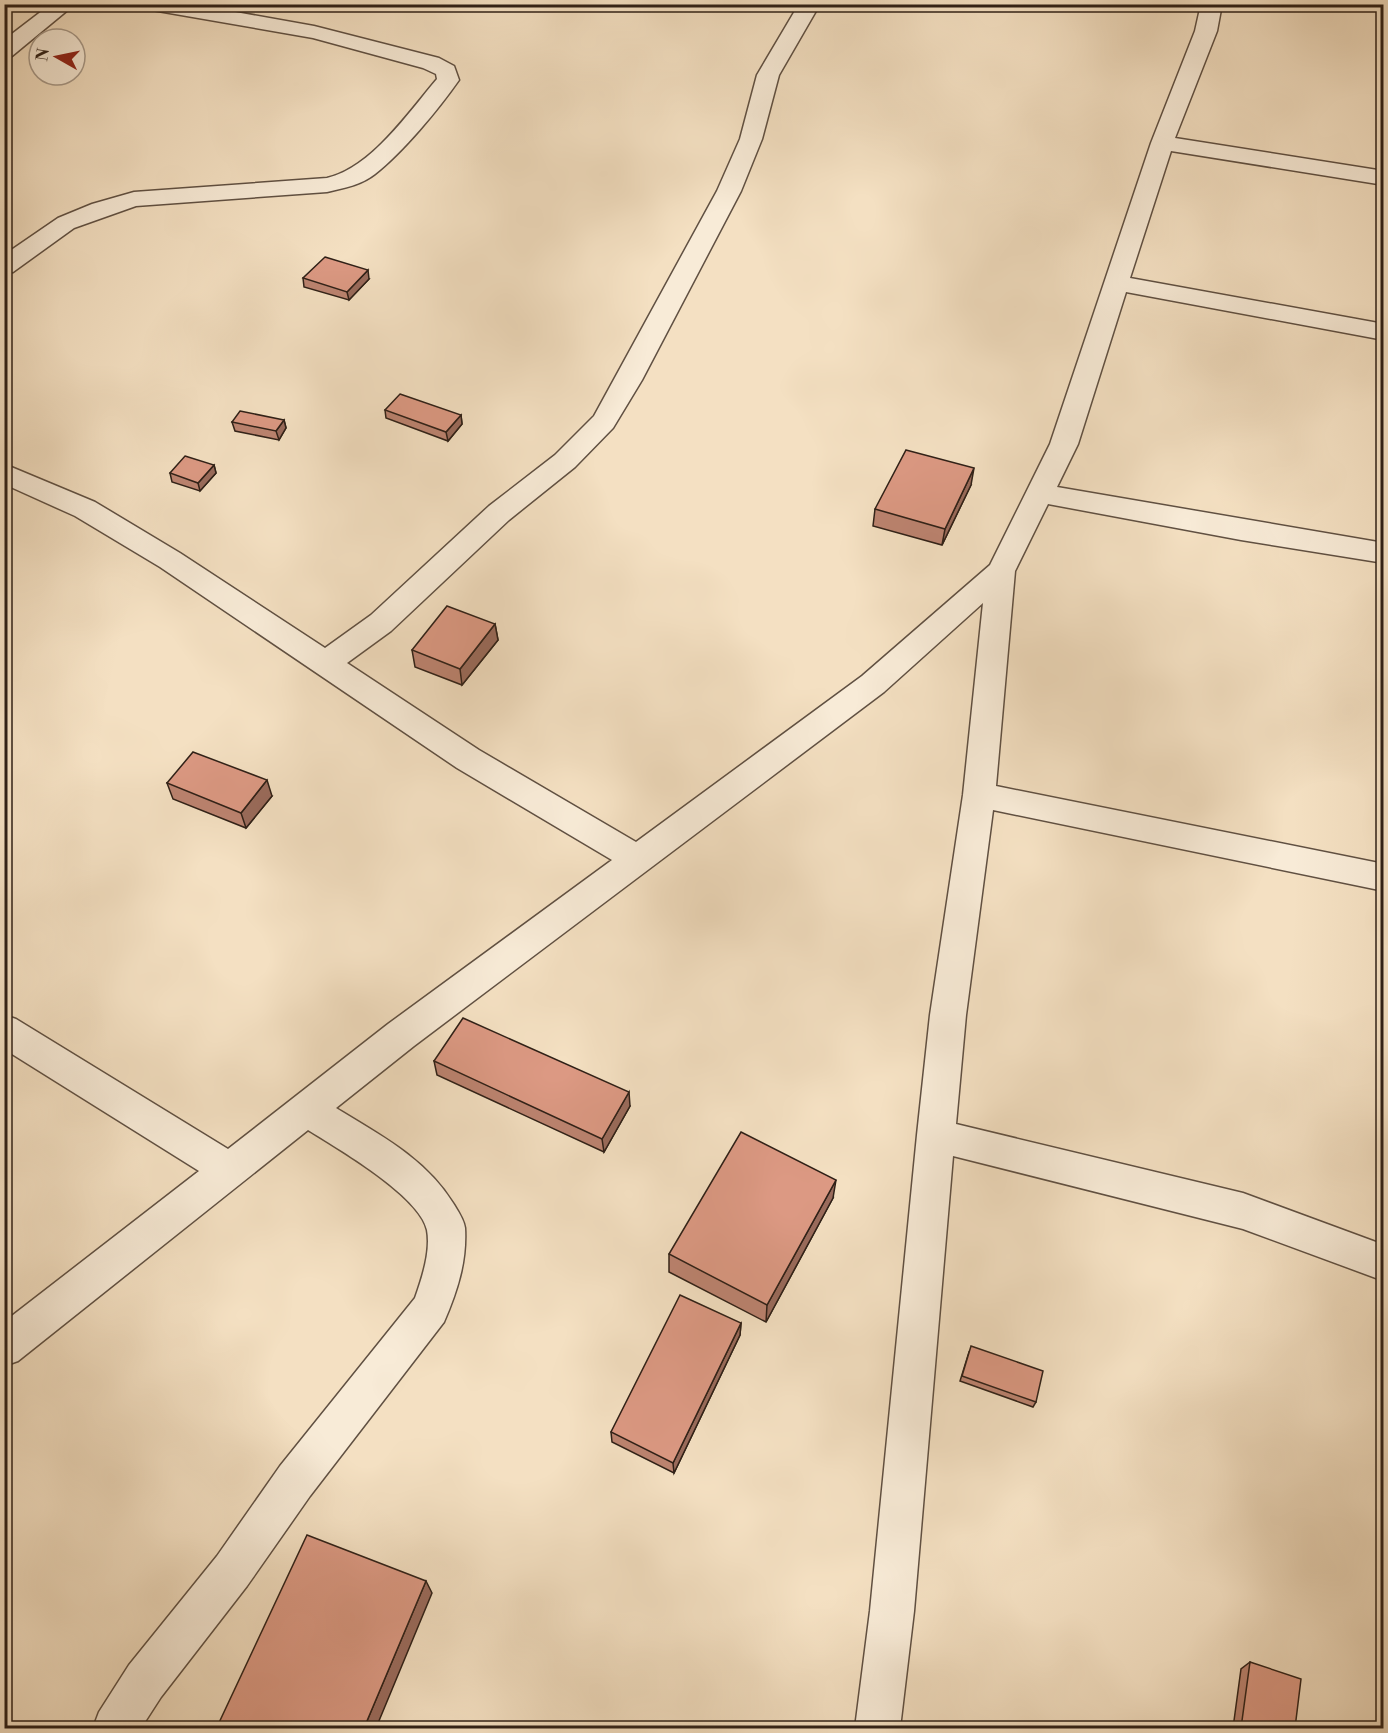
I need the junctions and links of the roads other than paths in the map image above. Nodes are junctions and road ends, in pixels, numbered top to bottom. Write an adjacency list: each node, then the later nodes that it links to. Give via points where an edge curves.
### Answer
1 (65, 4): 5 (street)
2 (152, 4): 8 (street, via 335,38 431,63 447,71 448,80 366,170 348,180 327,185 134,199 66,223)
3 (810, 4): 15 (street, via 768,75 751,139 729,191 604,422 566,461 499,513 381,623)
4 (1212, 4): 6 (street, via 1206,31)
5 (4, 51)
6 (1162, 143): 7 (street); 9 (street)
7 (1383, 178)
8 (4, 267)
9 (1116, 284): 10 (street); 12 (street, via 1064,444)
10 (1383, 332)
11 (11, 485): 15 (street, via 85,510)
12 (1039, 493): 13 (street); 14 (street)
13 (1383, 553)
14 (1001, 572): 16 (street); 17 (street, via 873,684)
15 (326, 663): 17 (street, via 468,759)
16 (979, 795): 18 (street); 21 (street)
17 (637, 859): 20 (street)
18 (1383, 878)
19 (4, 1030): 22 (street)
20 (307, 1109): 22 (street); 25 (street, via 396,1165 430,1200 446,1226 444,1270 430,1309 145,1681)
21 (935, 1135): 23 (street, via 1243,1211); 26 (street, via 892,1611)
22 (229, 1170): 24 (street)
23 (1383, 1263)
24 (4, 1347)
25 (115, 1728)
26 (877, 1728)

